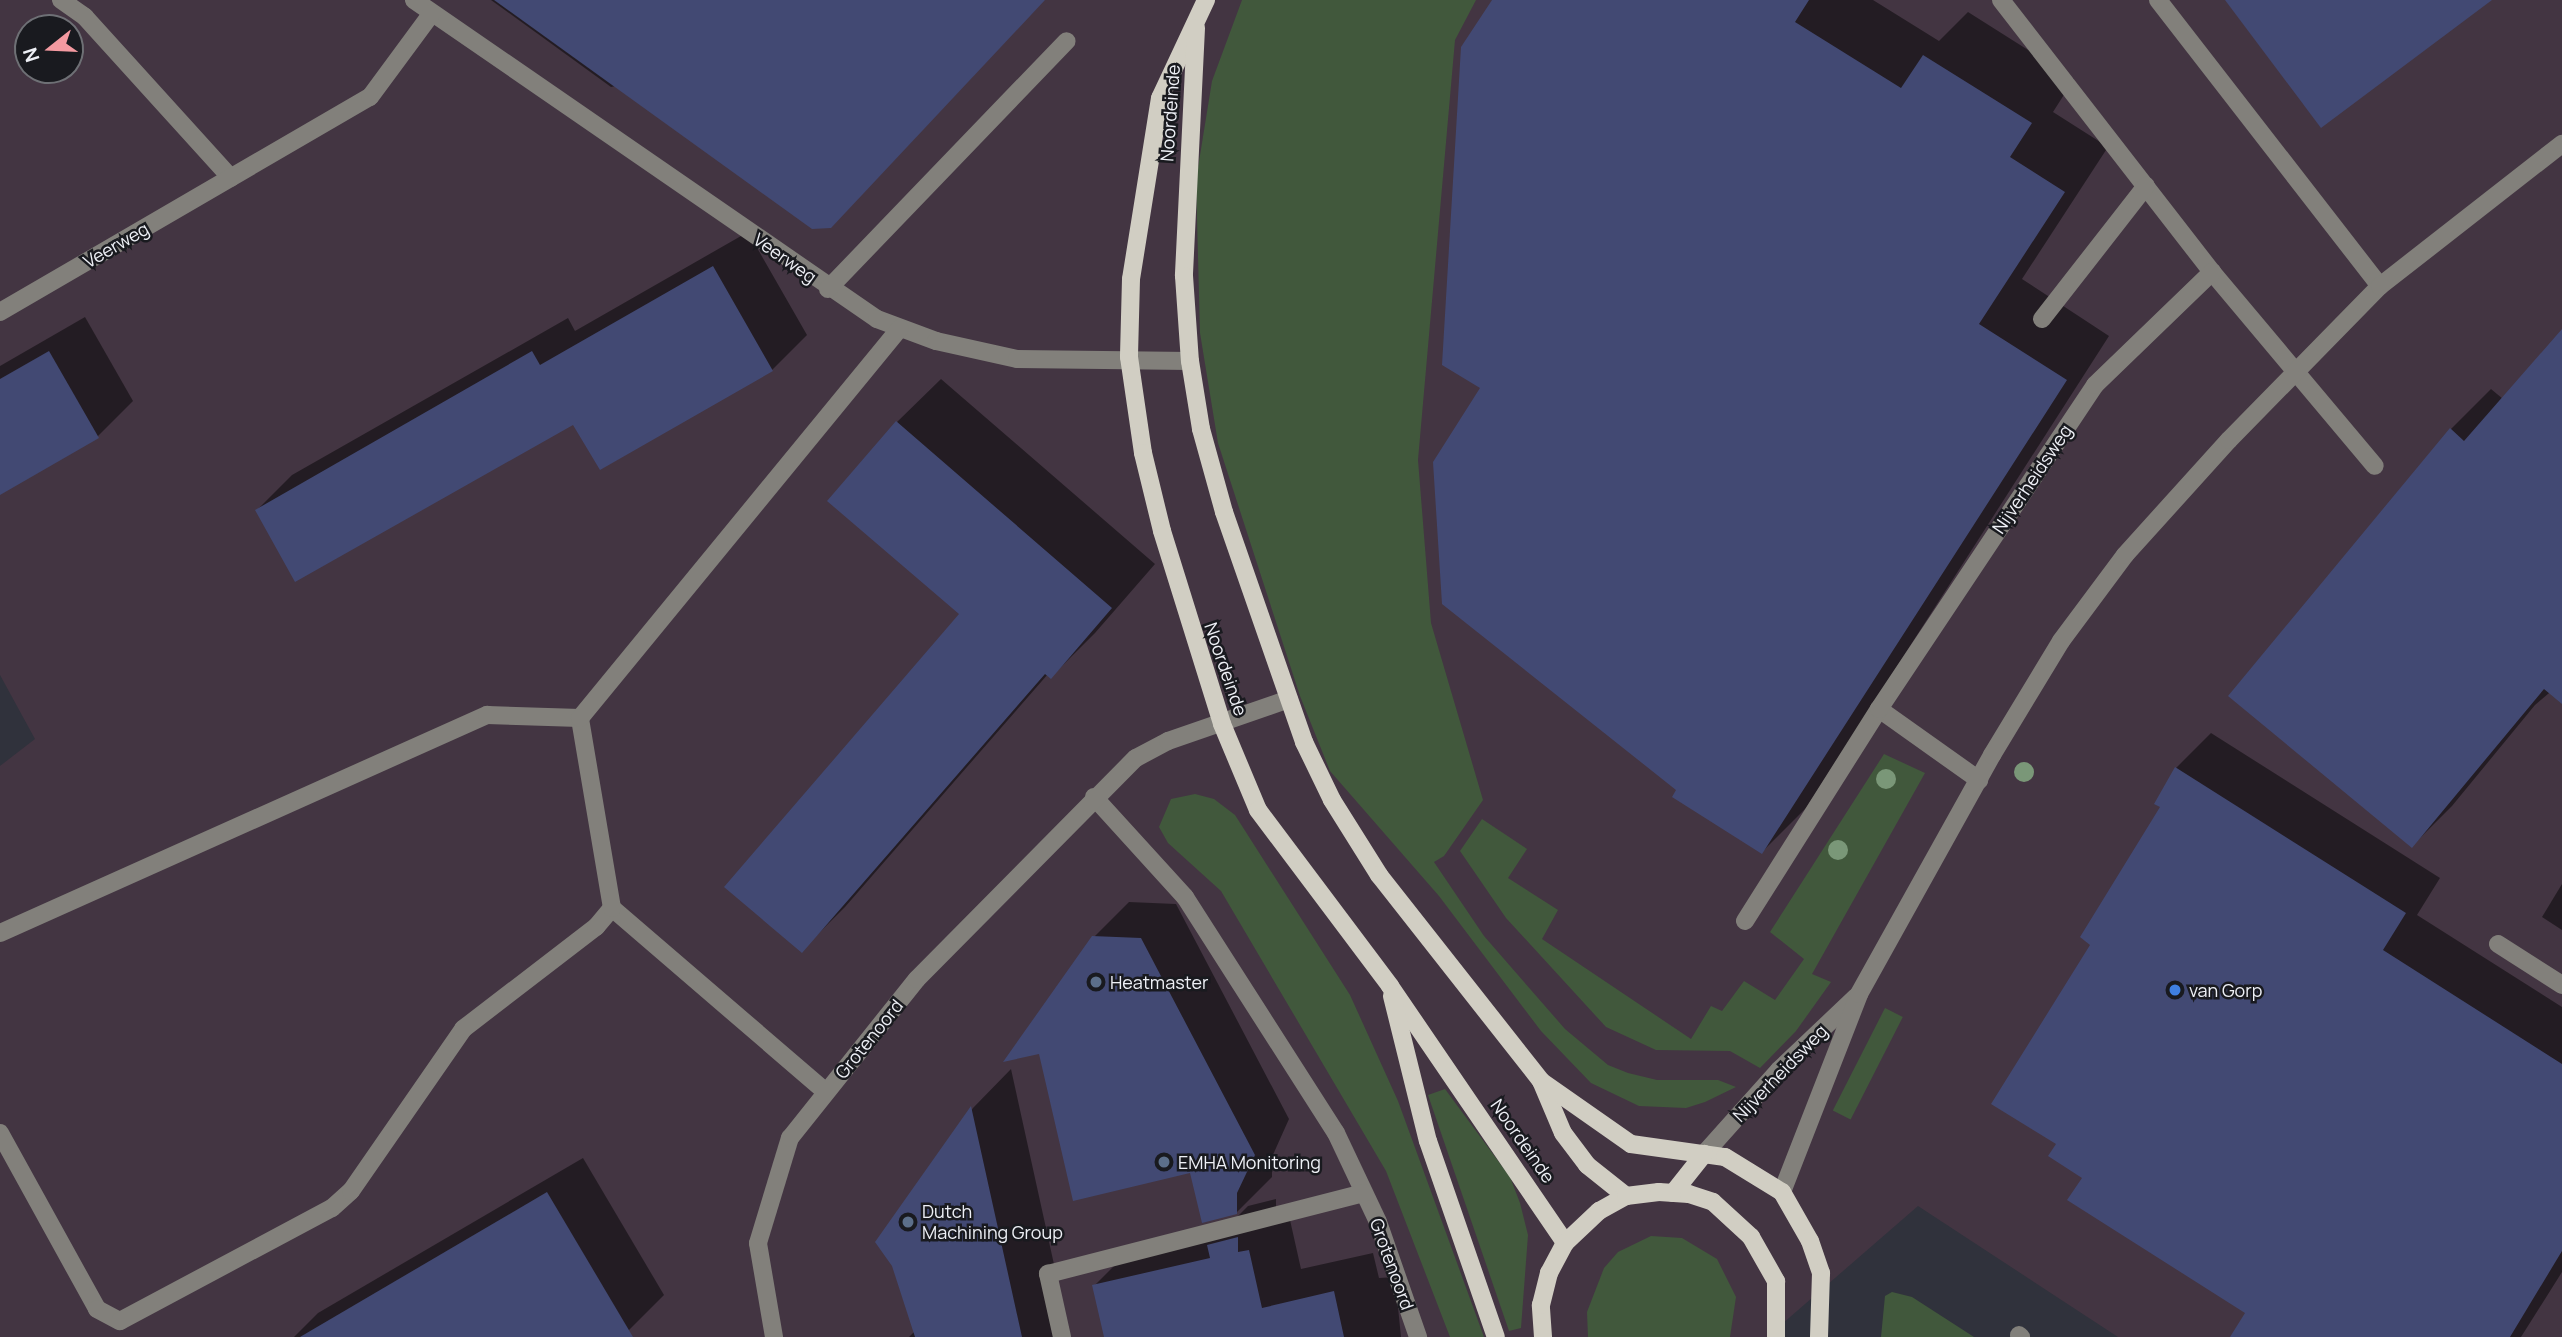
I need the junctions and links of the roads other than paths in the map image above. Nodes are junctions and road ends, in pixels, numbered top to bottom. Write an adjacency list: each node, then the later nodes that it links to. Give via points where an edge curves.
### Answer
1 (61, 0): 10 (street, via 85,17)
2 (414, 0): 6 (street, Veerweg)
3 (1206, 0): 7 (main road, Noordeinde)
4 (2001, 0): 11 (street)
5 (2158, 0): 13 (street)
6 (432, 13): 10 (street, Veerweg, via 370,97); 14 (street, Veerweg)
7 (1196, 21): 18 (main road, Noordeinde, via 1160,98 1133,267); 19 (main road, Noordeinde, via 1184,276)
8 (1067, 41): 14 (street)
9 (2562, 144): 13 (street, Nijverheidsweg)
10 (232, 177): 15 (street, Veerweg)
11 (2146, 186): 12 (street); 16 (street)
12 (2212, 272): 20 (street); 23 (street, Nijverheidsweg, via 2095,385)
13 (2380, 286): 20 (street, Nijverheidsweg)
14 (828, 289): 17 (street, Veerweg)
15 (0, 312)
16 (2042, 319)
17 (900, 328): 18 (street, Veerweg, via 982,354 1017,359); 24 (street)
18 (1129, 357): 19 (street, Veerweg); 25 (main road, Noordeinde, via 1143,453 1162,531)
19 (1190, 361): 22 (main road, Noordeinde, via 1201,429 1224,512)
20 (2294, 371): 21 (street); 26 (street, Nijverheidsweg, via 2125,555 2061,641)
21 (2375, 466)
22 (1289, 699): 25 (street, Grotenoord); 35 (main road, Noordeinde, via 1332,800 1379,875)
23 (1879, 709): 26 (street); 29 (street, Nijverheidsweg)
24 (580, 718): 28 (street); 30 (street, via 487,715)
25 (1222, 724): 27 (street, Grotenoord, via 1168,741 1136,758); 33 (main road, Noordeinde, via 1258,810)
26 (1979, 780): 34 (street, Nijverheidsweg)
27 (1094, 797): 36 (street, Grotenoord, via 917,979); 40 (street, Grotenoord, via 1185,897 1336,1133)
28 (612, 908): 36 (street); 37 (street, via 596,927 463,1029 351,1191 332,1208 120,1321 97,1309)
29 (1745, 921)
30 (0, 933)
31 (2498, 944): 32 (street)
32 (2562, 985)
33 (1390, 986): 43 (main road, Noordeinde); 47 (main road, via 1428,1141)
34 (1859, 994): 38 (street, Nijverheidsweg, via 1779,1070); 39 (street, Nijverheidsweg)
35 (1541, 1081): 38 (main road, Noordeinde, via 1612,1135 1653,1148); 42 (main road, Noordeinde, via 1563,1133 1587,1165)
36 (826, 1092): 44 (street, Grotenoord, via 790,1138 758,1242)
37 (0, 1133)
38 (1704, 1154): 39 (main road, Noordeinde, via 1725,1157); 41 (main road)
39 (1782, 1192): 50 (main road, via 1810,1241 1821,1273)
40 (1364, 1193): 45 (street, via 1048,1275); 46 (street, Grotenoord)
41 (1673, 1193): 42 (main road); 49 (main road, via 1713,1202 1738,1222 1764,1253 1776,1281)
42 (1626, 1196): 43 (main road, via 1599,1211)
43 (1565, 1243): 48 (main road, via 1549,1273 1541,1305)
44 (774, 1337)
45 (1062, 1337)
46 (1418, 1337)
47 (1496, 1337)
48 (1543, 1337)
49 (1776, 1337)
50 (1819, 1337)

